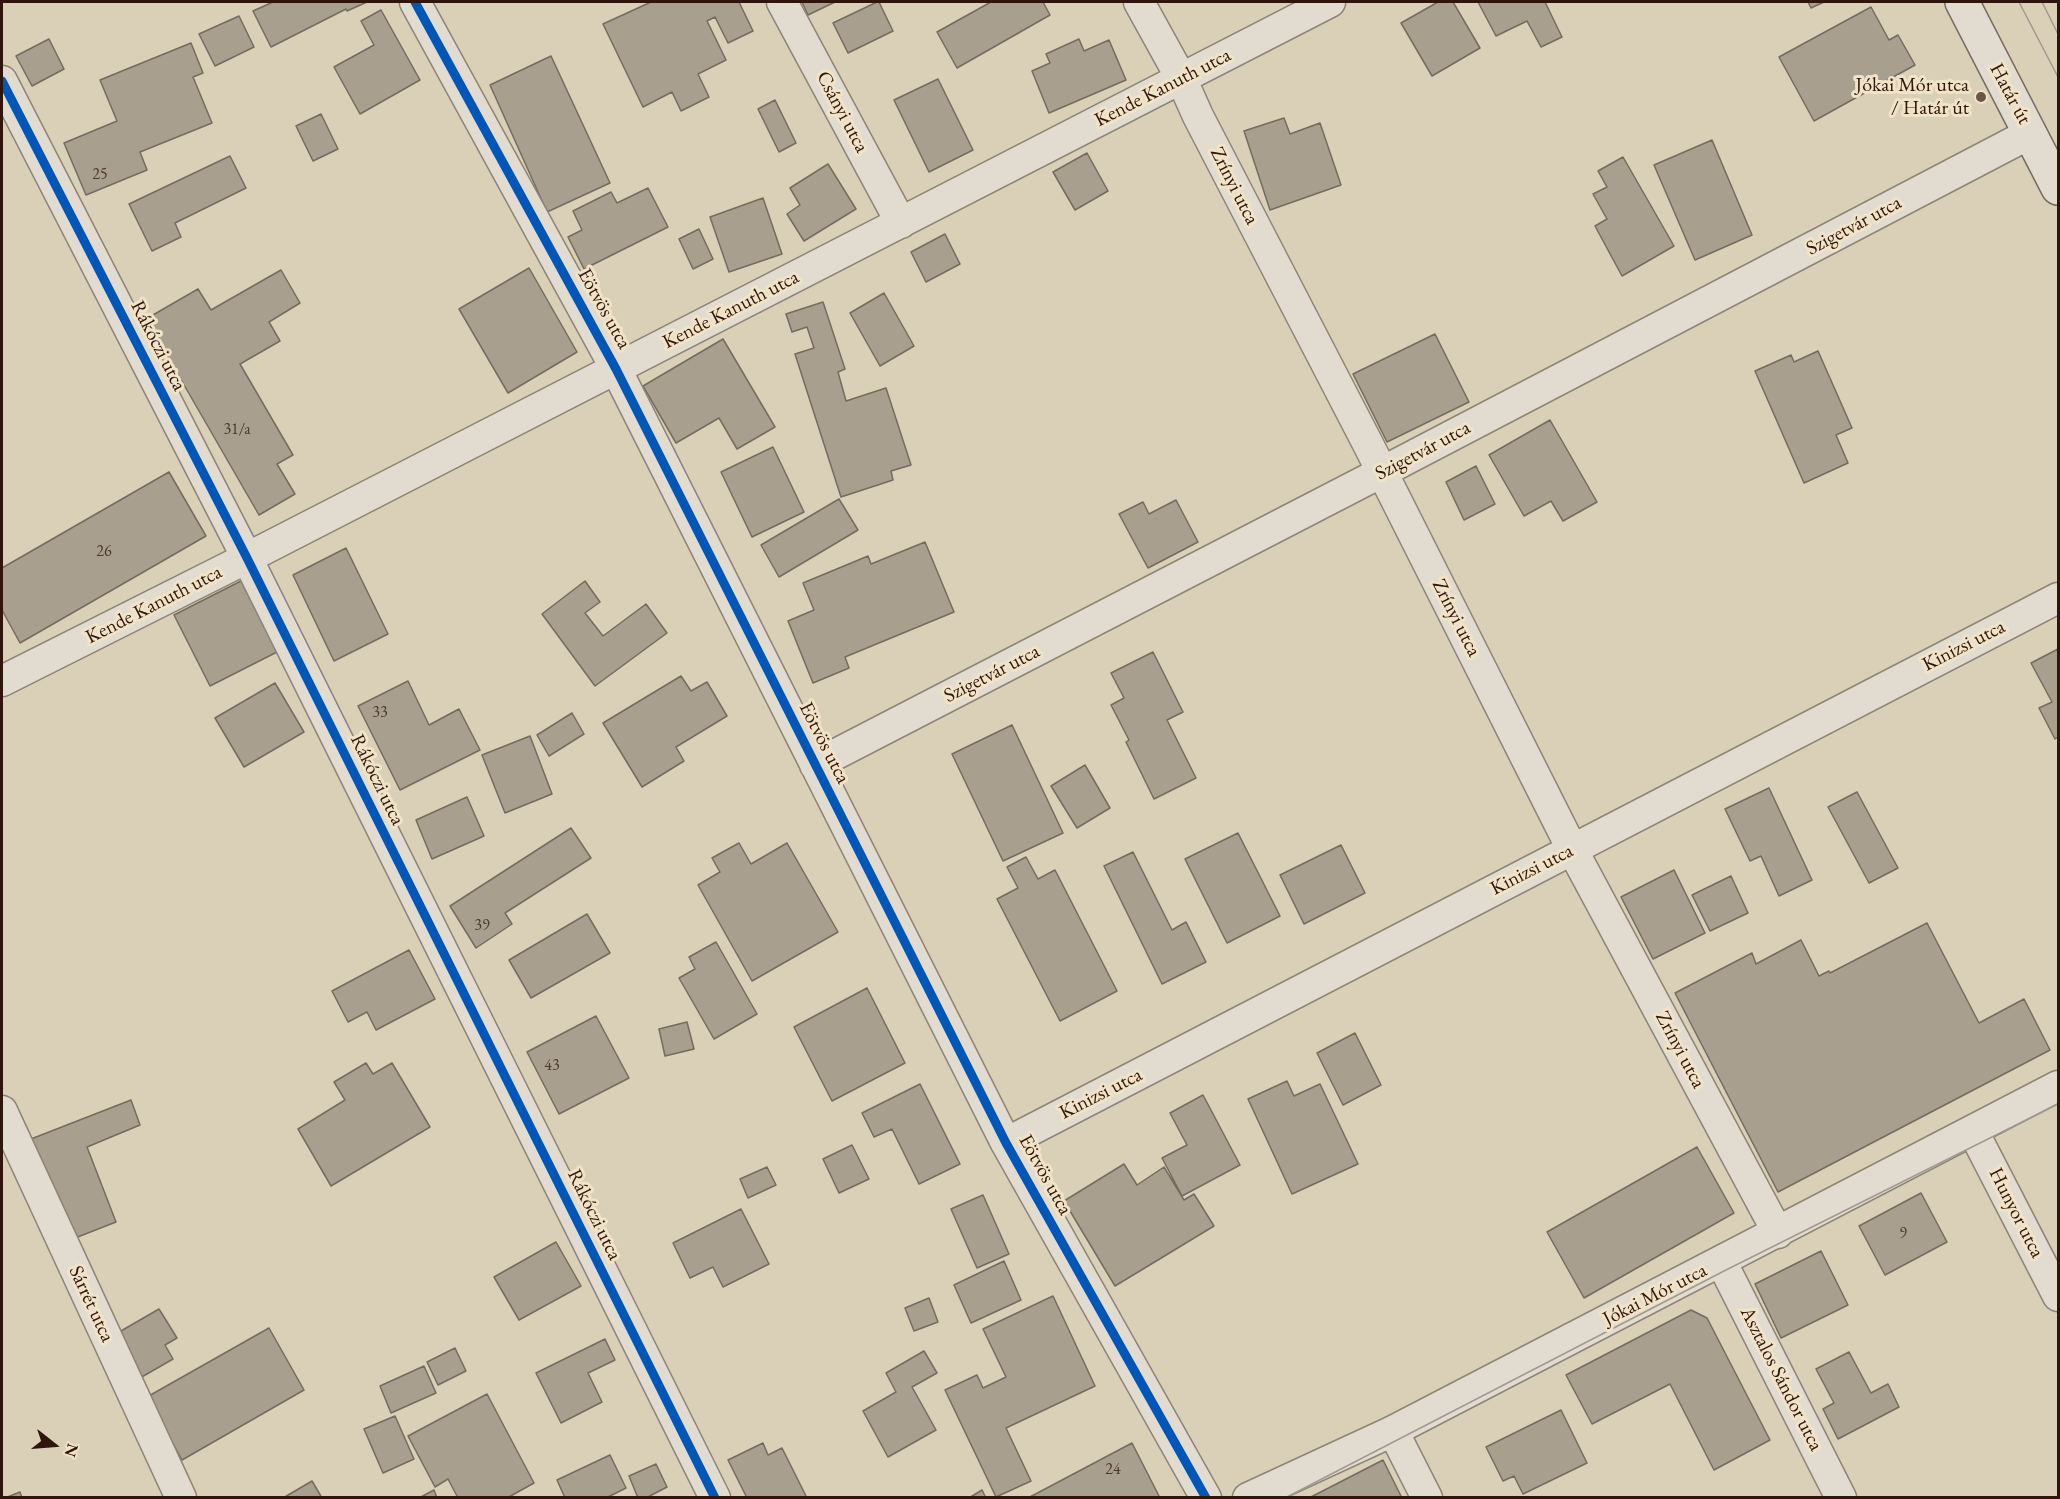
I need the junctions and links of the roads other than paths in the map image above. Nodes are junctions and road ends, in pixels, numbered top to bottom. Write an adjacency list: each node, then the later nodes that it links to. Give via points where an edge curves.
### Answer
1 (415, 2): 11 (street, Eötvös utca)
2 (782, 2): 10 (street, Csányi utca)
3 (1139, 2): 6 (street, Zrínyi utca)
4 (1330, 2): 6 (street, Kende Kanuth utca)
5 (1962, 2): 8 (main road, Határ út)
6 (1181, 78): 10 (street, Kende Kanuth utca); 12 (street, Zrínyi utca)
7 (2, 81): 13 (street, Rákóczi utca)
8 (2031, 134): 9 (main road, Határ út); 12 (street, Szigetvár utca)
9 (2058, 188)
10 (901, 223): 11 (street, Kende Kanuth utca)
11 (616, 369): 13 (street, Kende Kanuth utca); 16 (street, Eötvös utca)
12 (1382, 472): 16 (street, Szigetvár utca); 17 (street, Zrínyi utca)
13 (247, 558): 15 (street, Kende Kanuth utca); 27 (street, Rákóczi utca)
14 (2058, 597): 17 (street, Kinizsi utca)
15 (2, 681)
16 (815, 765): 21 (street, Eötvös utca)
17 (1572, 849): 21 (street, Kinizsi utca); 22 (street, Zrínyi utca)
18 (2058, 1086): 20 (street, Jókai Mór utca)
19 (2, 1111): 26 (street, Sárrét utca)
20 (1972, 1131): 22 (street, Jókai Mór utca); 24 (street, Hunyor utca)
21 (1006, 1143): 28 (street, Eötvös utca)
22 (1778, 1233): 23 (street, Jókai Mór utca)
23 (1721, 1261): 25 (street, Jókai Mór utca); 31 (street, Asztalos Sándor utca)
24 (2058, 1296)
25 (1393, 1431): 29 (street, Jókai Mór utca); 30 (street)
26 (181, 1497)
27 (715, 1497)
28 (1206, 1497)
29 (1248, 1497)
30 (1427, 1497)
31 (1842, 1497)

